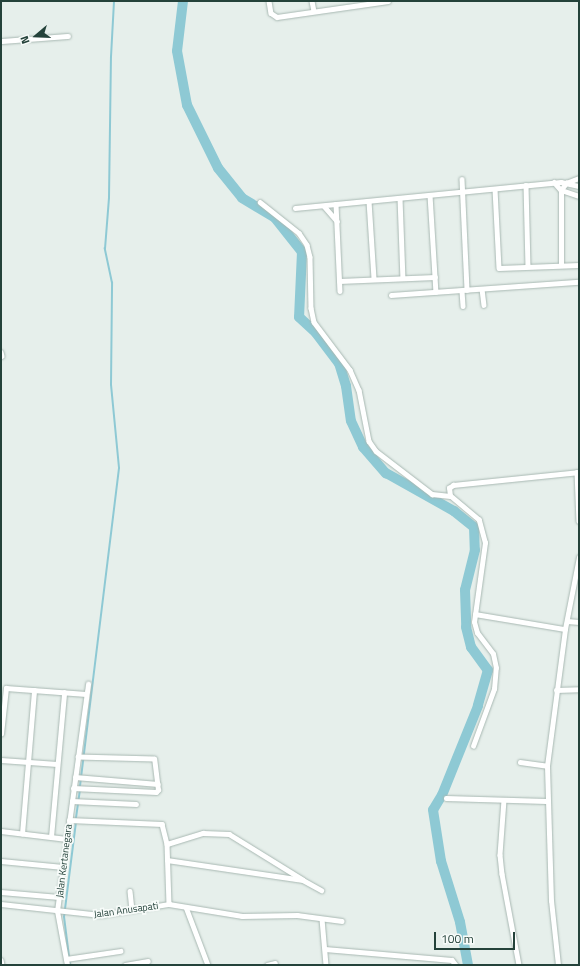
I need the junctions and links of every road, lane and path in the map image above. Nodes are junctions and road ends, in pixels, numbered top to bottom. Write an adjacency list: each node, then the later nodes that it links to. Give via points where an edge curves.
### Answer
1 (269, 1): 4 (street, via 271,13 277,17)
2 (312, 1): 4 (street)
3 (388, 1): 4 (street)
4 (314, 11)
5 (68, 36): 6 (street)
6 (1, 41)
7 (579, 178): 10 (street)
8 (462, 179): 15 (street)
9 (554, 182): 10 (street); 11 (street); 14 (street)
10 (566, 183): 12 (street); 14 (street)
11 (526, 185): 13 (street); 27 (street)
12 (579, 186)
13 (495, 189): 15 (street); 27 (street, via 498,267)
14 (561, 190): 17 (street); 25 (street)
15 (463, 193): 16 (street); 34 (street)
16 (430, 195): 18 (street); 28 (street)
17 (579, 196)
18 (400, 198): 19 (street); 29 (street)
19 (369, 201): 21 (street); 30 (street)
20 (260, 202): 42 (street, via 299,233 307,245 310,257 310,308 314,322 350,370 359,390 369,441 376,451 432,494)
21 (336, 204): 22 (street); 24 (street)
22 (324, 206): 23 (street); 24 (street)
23 (295, 208)
24 (337, 221): 31 (street)
25 (561, 265): 26 (street); 27 (street)
26 (579, 265)
27 (528, 266)
28 (435, 277): 29 (street); 37 (street)
29 (403, 278): 30 (street)
30 (374, 279): 31 (street)
31 (339, 281): 35 (street)
32 (579, 282): 33 (street)
33 (482, 289): 34 (street); 39 (street)
34 (467, 290): 36 (street)
35 (340, 291)
36 (462, 291): 37 (street); 40 (street)
37 (436, 292): 38 (street)
38 (391, 295)
39 (484, 305)
40 (463, 306)
41 (578, 475): 42 (street, via 453,485 449,489); 43 (street)
42 (450, 496): 45 (street, via 473,514 483,531 485,543)
43 (579, 521)
44 (579, 557): 46 (street)
45 (475, 614): 48 (street); 56 (street, via 477,633 493,654 496,668 494,689)
46 (567, 621): 47 (street); 48 (street)
47 (579, 622)
48 (565, 629): 51 (street)
49 (88, 684): 54 (street, Jalan Kertanegara)
50 (579, 689): 51 (street)
51 (556, 690): 62 (street)
52 (34, 691): 53 (street); 55 (street, via 4,689); 59 (street)
53 (64, 693): 54 (street); 61 (street)
54 (86, 694): 57 (street, Jalan Kertanegara)
55 (1, 734)
56 (473, 746)
57 (80, 757): 63 (street, Jalan Kertanegara); 64 (street, via 154,759)
58 (1, 760): 59 (street)
59 (28, 762): 61 (street); 73 (street)
60 (520, 762): 62 (street)
61 (58, 764): 74 (street)
62 (547, 766): 69 (street)
63 (76, 777): 64 (street); 65 (street, Jalan Kertanegara)
64 (158, 784): 65 (street, via 156,792)
65 (76, 789): 68 (street, Jalan Kertanegara)
66 (446, 798): 67 (street)
67 (504, 800): 69 (street); 105 (street, via 500,855)
68 (73, 801): 70 (street); 71 (street, Jalan Kertanegara)
69 (546, 801): 106 (street, via 551,901)
70 (136, 804)
71 (69, 820): 75 (street, Jalan Kertanegara); 76 (street, via 160,823 164,826)
72 (1, 831): 73 (street)
73 (22, 834): 74 (street)
74 (51, 837): 75 (street)
75 (67, 840): 79 (street, Jalan Kertanegara)
76 (167, 844): 77 (street); 80 (street, via 203,833 229,834)
77 (167, 860): 80 (street); 86 (street)
78 (1, 861): 79 (street)
79 (63, 867): 84 (street, Jalan Kertanegara)
80 (303, 880): 81 (street)
81 (321, 890)
82 (130, 891): 88 (street)
83 (1, 892): 84 (street)
84 (60, 897): 89 (street, Jalan Kertanegara)
85 (1, 904): 89 (street, Jalan Anusapati)
86 (169, 904): 87 (street, Jalan Anusapati); 88 (street, Jalan Anusapati)
87 (186, 908): 90 (street, Jalan Anusapati, via 242,916 297,915); 101 (street)
88 (132, 910): 89 (street, Jalan Anusapati, via 100,915)
89 (59, 911): 94 (street, Jalan Kertanegara)
90 (322, 919): 91 (street, Jalan Anusapati); 92 (street)
91 (342, 921)
92 (326, 948): 103 (street); 104 (street, via 452,960)
93 (120, 951): 94 (street)
94 (68, 959): 99 (street, Jalan Kertanegara)
95 (1, 960): 98 (street)
96 (148, 961): 100 (street)
97 (275, 963): 102 (street)
98 (2, 965)
99 (67, 965)
100 (125, 965)
101 (208, 965)
102 (267, 965)
103 (326, 965)
104 (456, 965)
105 (519, 965)
106 (558, 965)

